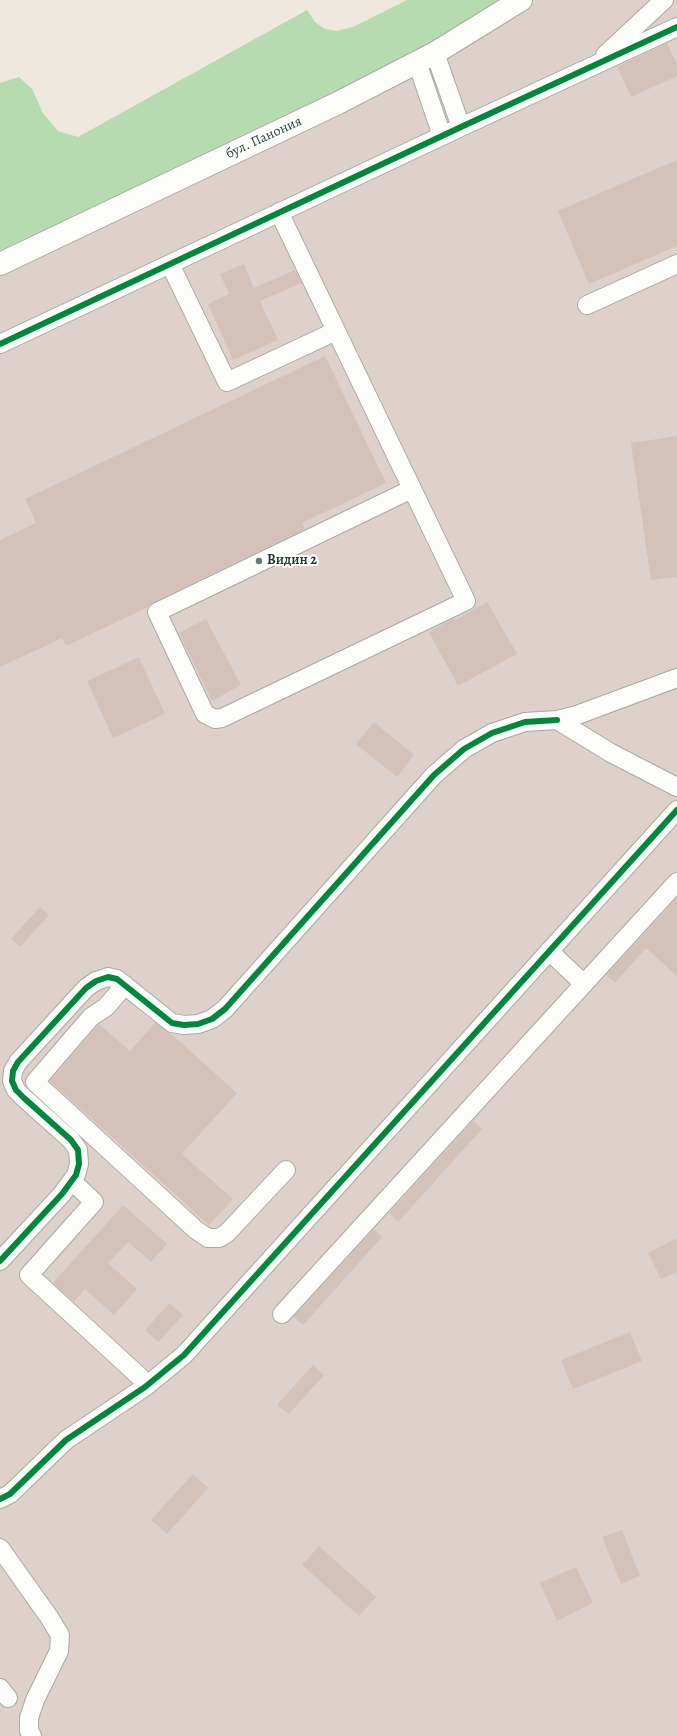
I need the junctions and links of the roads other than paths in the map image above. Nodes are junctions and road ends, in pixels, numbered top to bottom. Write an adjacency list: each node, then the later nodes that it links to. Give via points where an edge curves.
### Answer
1 (521, 0): 4 (main road, бул. Панония)
2 (664, 0): 5 (street)
3 (677, 27): 5 (street)
4 (426, 58): 6 (street); 7 (street); 9 (main road, бул. Панония, via 338,103)
5 (593, 66): 6 (street)
6 (461, 127): 7 (street)
7 (442, 136): 8 (street)
8 (279, 212): 10 (street); 13 (street)
9 (0, 264)
10 (170, 264): 13 (street, via 227,382); 14 (street)
11 (677, 264): 12 (street)
12 (587, 306)
13 (336, 331): 15 (street)
14 (0, 344)
15 (412, 489): 15 (street, via 466,601 222,718 215,720 205,714 157,612)
16 (677, 678): 17 (street)
17 (557, 720): 18 (street, via 611,753); 23 (street, via 525,722 492,733 464,748 434,775 225,1009 212,1019 198,1024 172,1023)
18 (677, 787)
19 (677, 810): 21 (street)
20 (677, 882): 22 (street)
21 (549, 951): 22 (street); 29 (street, via 184,1355 145,1387 66,1440 10,1494)
22 (584, 984): 27 (street)
23 (125, 985): 24 (street, via 106,1007 91,1016 35,1082 196,1230 208,1238 219,1238 227,1233); 25 (street, via 108,977 86,988 18,1062 13,1071 12,1081 16,1090 71,1140 78,1150 79,1164)
24 (286, 1170)
25 (72, 1181): 26 (street); 28 (street, via 94,1202 29,1275)
26 (0, 1261)
27 (282, 1314)
28 (140, 1377)
29 (0, 1499)
30 (0, 1548): 31 (street, via 32,1591 60,1636 60,1652 35,1700 29,1718)
31 (32, 1736)

